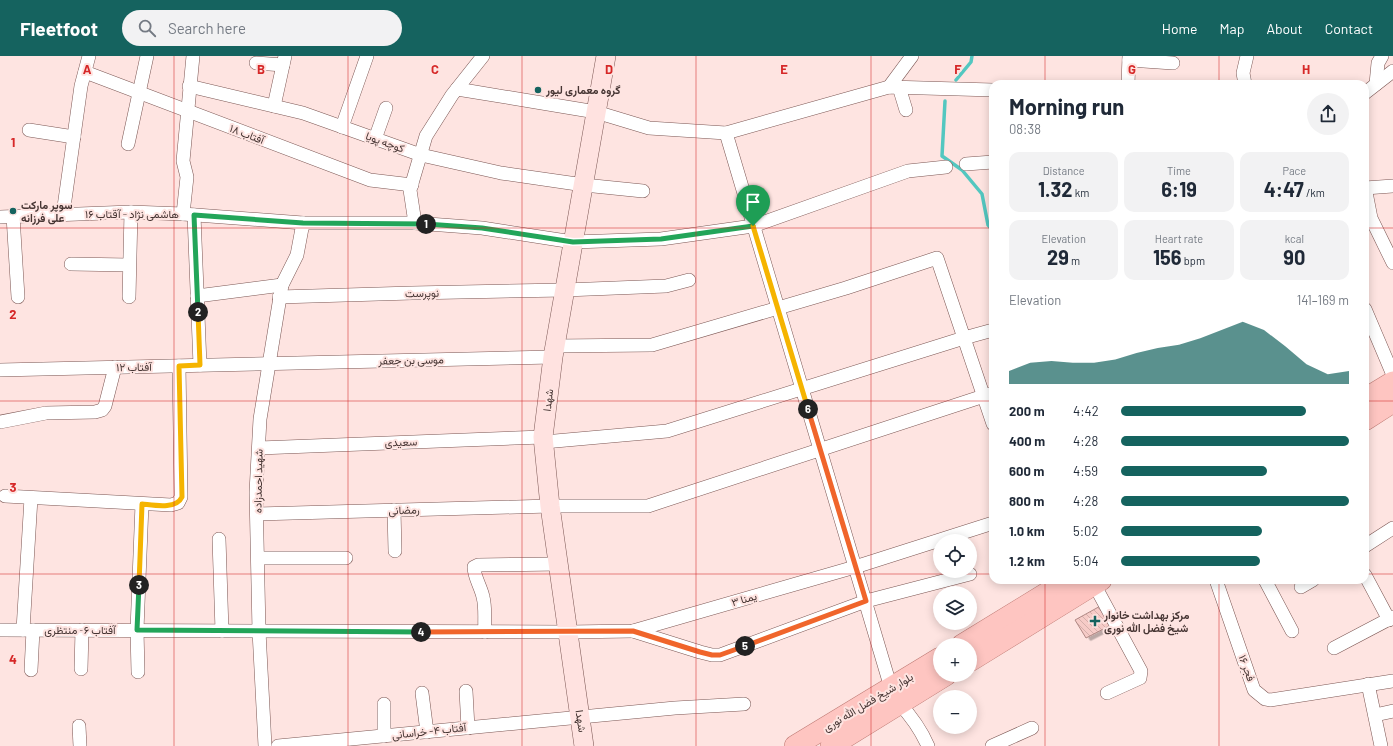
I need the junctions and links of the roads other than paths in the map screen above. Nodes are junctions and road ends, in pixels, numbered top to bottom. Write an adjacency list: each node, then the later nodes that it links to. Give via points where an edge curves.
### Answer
1 (89, 56): 15 (street)
2 (147, 56): 24 (street)
3 (193, 56): 19 (street)
4 (366, 56): 30 (street)
5 (606, 56): 29 (main road, شهدا)
6 (912, 56): 20 (street)
7 (1247, 56): 17 (street, via 1243,73)
8 (1382, 56): 18 (street, via 1378,63)
9 (480, 57): 21 (street)
10 (1129, 58): 13 (street); 16 (street)
11 (284, 61): 12 (street); 25 (street)
12 (256, 63)
13 (1173, 63)
14 (1393, 71): 18 (street)
15 (85, 72): 24 (street, آفتاب ۱۸); 33 (street)
16 (1128, 80)
17 (1244, 80)
18 (1376, 84): 23 (street)
19 (189, 86): 25 (street, کوچه پویا); 28 (street)
20 (894, 87): 22 (street); 27 (street); 32 (street)
21 (457, 89): 29 (street); 36 (street, via 426,136)
22 (989, 90)
23 (1369, 90)
24 (139, 93): 28 (street, آفتاب ۱۸); 35 (street)
25 (274, 106): 30 (street, کوچه پویا)
26 (386, 108): 34 (street)
27 (906, 110)
28 (187, 111): 40 (street, آفتاب ۱۸, via 370,180); 48 (street, via 183,161 187,177)
29 (596, 112): 32 (street, via 649,128); 41 (main road, شهدا)
30 (342, 127): 34 (street, کوچه پویا)
31 (29, 130): 33 (street)
32 (726, 133): 52 (street)
33 (74, 137): 47 (street)
34 (374, 139): 36 (street, کوچه پویا)
35 (128, 144)
36 (421, 155): 40 (street); 41 (street, کوچه پویا, via 501,173)
37 (989, 162): 38 (street)
38 (966, 164)
39 (946, 166): 52 (street, هاشمی نژاد - آقتاب ۱۶, via 908,171)
40 (412, 185): 51 (street, via 410,190)
41 (584, 185): 44 (street, کوچه پویا); 53 (main road, شهدا)
42 (1393, 186): 43 (street)
43 (1369, 187)
44 (643, 191)
45 (1369, 208): 54 (street, via 1371,218)
46 (131, 212): 47 (street, هاشمی نژاد - آقتاب ۱۶); 48 (street, هاشمی نژاد - آقتاب ۱۶); 56 (street)
47 (63, 214): 49 (street, هاشمی نژاد - آقتاب ۱۶)
48 (189, 215): 50 (street, هاشمی نژاد - آقتاب ۱۶); 61 (street)
49 (6, 217): 62 (street)
50 (303, 223): 51 (street, هاشمی نژاد - آقتاب ۱۶); 59 (street, شهید احمدزاده, via 297,255)
51 (415, 223): 53 (street, هاشمی نژاد - آقتاب ۱۶, via 482,228)
52 (753, 226): 53 (street, هاشمی نژاد - آقتاب ۱۶, via 661,239); 63 (street)
53 (573, 242): 58 (main road, شهدا)
54 (1393, 263)
55 (71, 264): 56 (street)
56 (129, 265): 60 (street)
57 (688, 280): 58 (street, نوپرست, via 666,286)
58 (565, 290): 59 (street, نوپرست); 67 (main road, شهدا)
59 (280, 291): 61 (street, نوپرست); 68 (street, شهید احمدزاده)
60 (129, 296)
61 (197, 296): 69 (street)
62 (18, 297)
63 (778, 308): 66 (street, موسی بن جعفر, via 937,258); 67 (street, موسی بن جعفر, via 652,345); 75 (street)
64 (1369, 318): 73 (street)
65 (989, 331): 66 (street, سعیدی)
66 (964, 338): 75 (street, سعیدی); 76 (street)
67 (554, 352): 68 (street, موسی بن جعفر); 81 (main road, شهدا)
68 (268, 364): 69 (street, آفتاب ۱۲); 82 (street, شهید احمدزاده, via 260,419)
69 (200, 365): 70 (street, آفتاب ۱۲)
70 (179, 366): 71 (street, آفتاب ۱۲); 86 (street, via 182,497 178,503 171,505)
71 (115, 368): 72 (street, آفتاب ۱۲); 80 (street, via 106,406 102,410 46,413)
72 (0, 370)
73 (1393, 375)
74 (1393, 382): 77 (main road)
75 (802, 389): 81 (street, سعیدی, via 667,431); 83 (street)
76 (988, 395): 83 (street, رمضانی)
77 (1369, 397)
78 (1393, 402): 79 (main road)
79 (1369, 417)
80 (0, 422)
81 (544, 440): 82 (street, سعیدی); 87 (main road, شهدا)
82 (259, 448): 89 (street, شهید احمدزاده)
83 (820, 450): 87 (street, رمضانی, via 648,506); 98 (street)
84 (6, 496): 85 (street)
85 (31, 498): 86 (street); 111 (street)
86 (142, 504): 113 (street)
87 (550, 506): 88 (street, رمضانی); 97 (main road, شهدا)
88 (394, 510): 89 (street, رمضانی); 94 (street)
89 (257, 514): 95 (street, شهید احمدزاده)
90 (989, 524): 98 (street, یمنا ۳)
91 (1393, 528): 93 (street)
92 (219, 539): 114 (street)
93 (1369, 543)
94 (395, 551)
95 (258, 558): 96 (street); 115 (street, شهید احمدزاده)
96 (346, 558)
97 (558, 564): 119 (street, via 474,567 484,599); 120 (main road, شهدا)
98 (855, 567): 108 (street); 116 (street, یمنا ۳)
99 (955, 578): 108 (street)
100 (1369, 582): 109 (street)
101 (1093, 584): 117 (main road)
102 (1098, 584): 132 (street, via 1141,671 1140,678)
103 (1217, 584): 130 (street, فجر ۱۶, via 1254,690 1265,699)
104 (1267, 584): 118 (street)
105 (1306, 584): 107 (street)
106 (1048, 586): 117 (main road)
107 (1301, 587)
108 (866, 601): 116 (street, via 720,655 700,652); 134 (street)
109 (1391, 618): 122 (street)
110 (0, 630): 111 (street, آفتاب ۶- منتظری)
111 (28, 630): 112 (street, آفتاب ۶- منتظری); 126 (street)
112 (82, 630): 113 (street, آفتاب ۶- منتظری); 125 (street)
113 (137, 630): 114 (street, آفتاب ۶- منتظری); 127 (street)
114 (222, 631): 115 (street, آفتاب ۶- منتظری)
115 (259, 631): 119 (street, آفتاب ۶- منتظری); 148 (street, شهید احمدزاده)
116 (633, 631): 120 (street, آفتاب ۶- منتظری)
117 (1002, 631): 121 (main road); 123 (main road)
118 (1292, 631)
119 (485, 632): 120 (street, آفتاب ۶- منتظری)
120 (568, 632): 140 (main road, شهدا)
121 (977, 640)
122 (1334, 648)
123 (977, 654)
124 (933, 664): 134 (main road, بلوار شیخ فضل الله نوری)
125 (81, 669)
126 (31, 670)
127 (138, 672)
128 (933, 680): 134 (main road)
129 (1393, 681): 130 (street, فجر ۱۶)
130 (1368, 684): 139 (street)
131 (466, 691): 142 (street)
132 (1107, 692)
133 (422, 693): 144 (street)
134 (895, 695): 137 (main road, بلوار شیخ فضل الله نوری); 146 (main road); 153 (street, via 919,728)
135 (384, 704): 145 (street)
136 (744, 704): 140 (street, آفتاب ۴- خراسانی)
137 (856, 709): 151 (main road, بلوار شیخ فضل الله نوری); 152 (main road, via 848,724 828,735 815,744)
138 (1393, 711): 139 (street)
139 (1375, 715): 155 (street)
140 (580, 717): 142 (street, آفتاب ۴- خراسانی); 150 (main road, شهدا)
141 (79, 726): 147 (street)
142 (468, 728): 144 (street, آفتاب ۴- خراسانی)
143 (1032, 728): 154 (street)
144 (427, 732): 145 (street, آفتاب ۴- خراسانی)
145 (384, 736): 149 (street, آفتاب ۴- خراسانی)
146 (840, 744)
147 (80, 746)
148 (265, 746)
149 (278, 746)
150 (584, 746)
151 (795, 746)
152 (816, 746)
153 (928, 746)
154 (992, 746)
155 (1381, 746)

